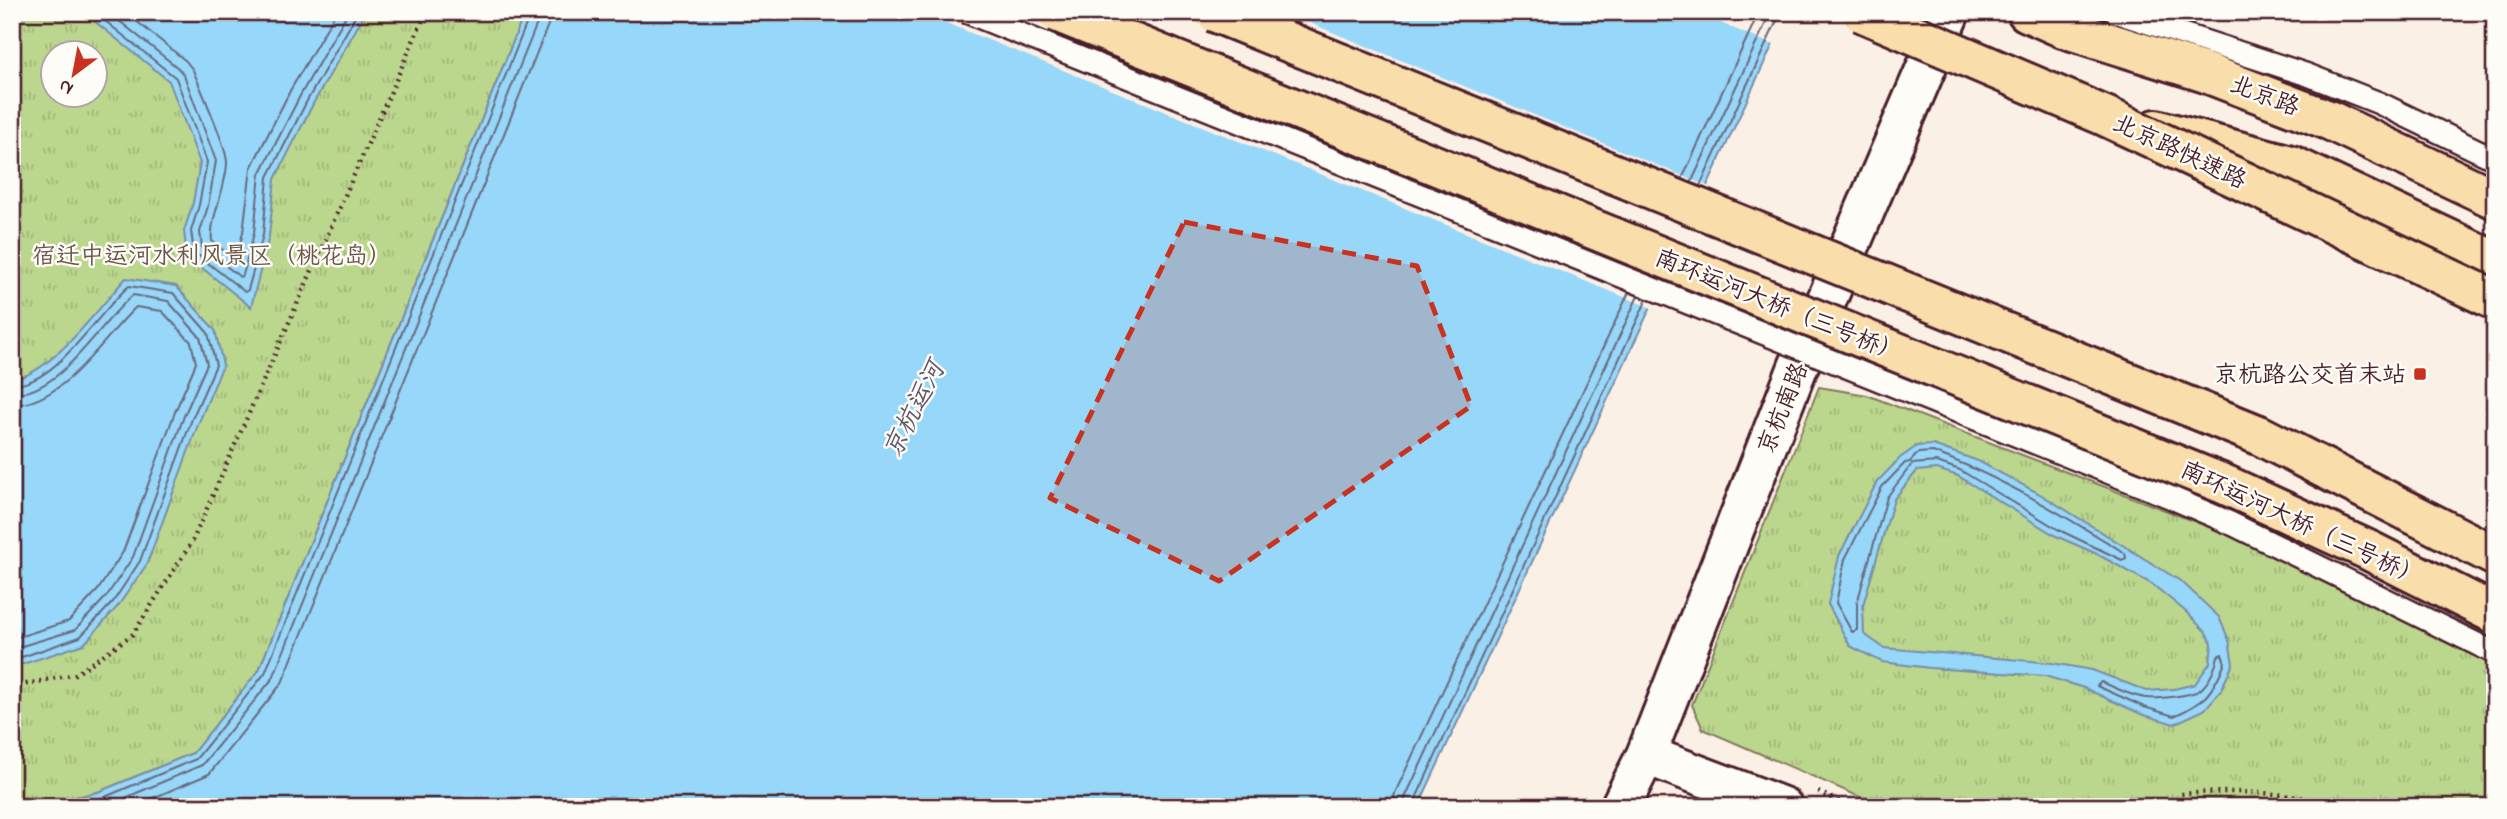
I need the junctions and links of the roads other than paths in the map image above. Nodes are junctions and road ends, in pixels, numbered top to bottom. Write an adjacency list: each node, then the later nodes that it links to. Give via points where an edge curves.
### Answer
1 (966, 12): 17 (lane, bridge, via 2172,498)
2 (1056, 12): 16 (main road, 南环运河大桥（三号桥）, bridge, via 2226,485)
3 (1214, 12): 13 (main road, bridge)
4 (1861, 12): 8 (main road, 北京路快速路, bridge)
5 (1950, 12): 18 (street, 京杭南路, via 1798,367)
6 (2027, 12): 10 (main road, 北京路, via 2063,28 2206,72 2331,121)
7 (2115, 12): 9 (lane, via 2308,75)
8 (2105, 116): 11 (main road, bridge, via 2291,165); 12 (main road, 北京路快速路, bridge)
9 (2495, 159)
10 (2495, 199)
11 (2495, 261)
12 (2495, 300)
13 (2259, 435): 14 (main road); 15 (main road)
14 (2495, 530)
15 (2495, 556)
16 (2495, 614)
17 (2495, 653)
18 (1646, 755): 19 (street, 京杭南路); 20 (street)
19 (1620, 807)
20 (1783, 807)

